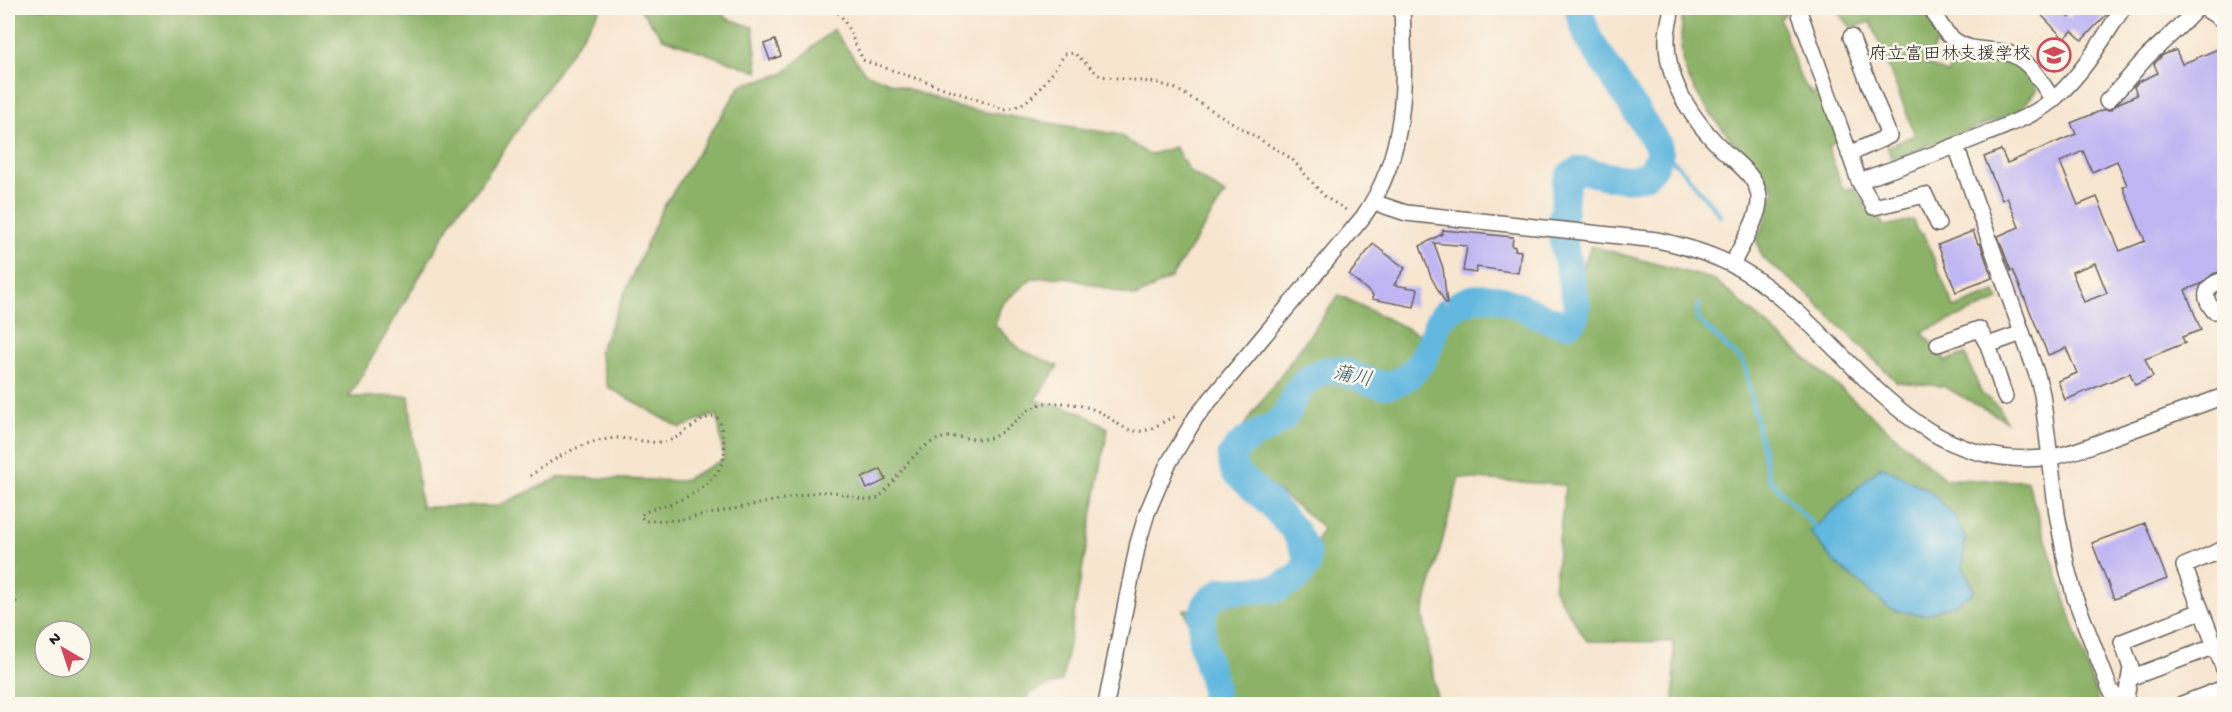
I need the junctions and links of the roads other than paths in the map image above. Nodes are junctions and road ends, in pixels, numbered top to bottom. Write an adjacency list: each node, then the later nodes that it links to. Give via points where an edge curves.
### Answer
1 (1402, 8): 15 (street, via 1402,107 1390,165)
2 (1672, 8): 17 (street, via 1667,43 1677,84 1698,123 1749,176 1760,196 1755,219)
3 (1931, 8): 10 (street, via 1945,32 1960,44 2001,51 2022,60)
4 (2123, 8): 10 (street, via 2091,58)
5 (2197, 8): 11 (street)
6 (2204, 8): 8 (street)
7 (1800, 14): 13 (street)
8 (2224, 21)
9 (1851, 37): 13 (street, via 1889,136)
10 (2053, 100): 12 (street, via 2019,120)
11 (2107, 101)
12 (1956, 146): 14 (street); 20 (street)
13 (1849, 154): 14 (street)
14 (1859, 181): 16 (street, via 1874,207 1925,195)
15 (1373, 202): 17 (street, via 1406,213 1680,245); 32 (street, via 1195,420 1167,466 1147,513 1136,554)
16 (1938, 224)
17 (1732, 265): 25 (street, via 1783,300 1892,403 1929,431 1988,455)
18 (2224, 280): 19 (street, via 2209,288 2206,296 2214,311)
19 (2224, 311)
20 (2022, 333): 22 (street); 25 (street, via 2042,394)
21 (1938, 344): 22 (street, via 1980,329)
22 (1988, 345): 24 (street)
23 (2224, 396): 25 (street)
24 (2006, 397)
25 (2050, 457): 33 (street, via 2062,545 2075,598 2110,689)
26 (2224, 549): 27 (street, via 2184,566)
27 (2201, 611): 28 (street); 30 (street, via 2121,642 2131,668)
28 (2216, 646): 29 (street); 30 (street)
29 (2224, 669)
30 (2130, 678): 34 (street)
31 (2224, 688): 35 (street)
32 (1106, 705)
33 (2120, 705)
34 (2125, 705)
35 (2182, 705)

